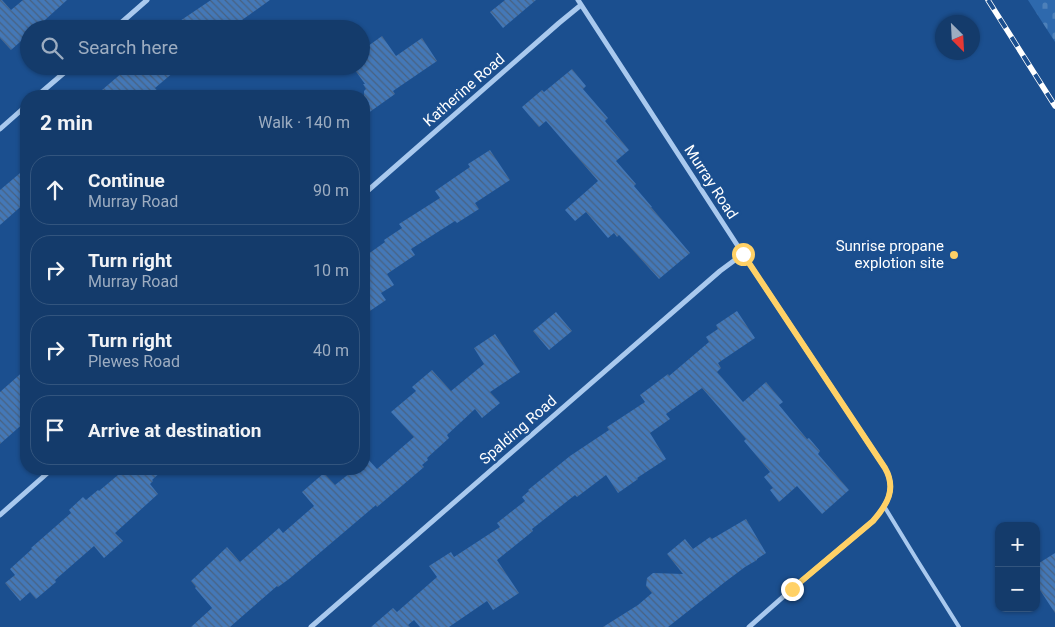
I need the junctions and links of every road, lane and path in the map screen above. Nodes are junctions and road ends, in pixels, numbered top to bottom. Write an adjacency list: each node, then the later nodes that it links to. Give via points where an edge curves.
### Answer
1 (147, 0): 3 (street)
2 (580, 2): 8 (street, Katherine Road); 9 (street, Murray Road)
3 (124, 20)
4 (62, 75): 5 (street)
5 (44, 90)
6 (20, 111): 7 (street)
7 (0, 129)
8 (370, 189)
9 (743, 254): 11 (street, Murray Road, via 888,474 890,494); 13 (street, Spalding Road)
10 (45, 475): 12 (street)
11 (884, 506): 14 (street, via 873,521); 15 (lane)
12 (0, 514)
13 (311, 627)
14 (749, 627)
15 (959, 627)

